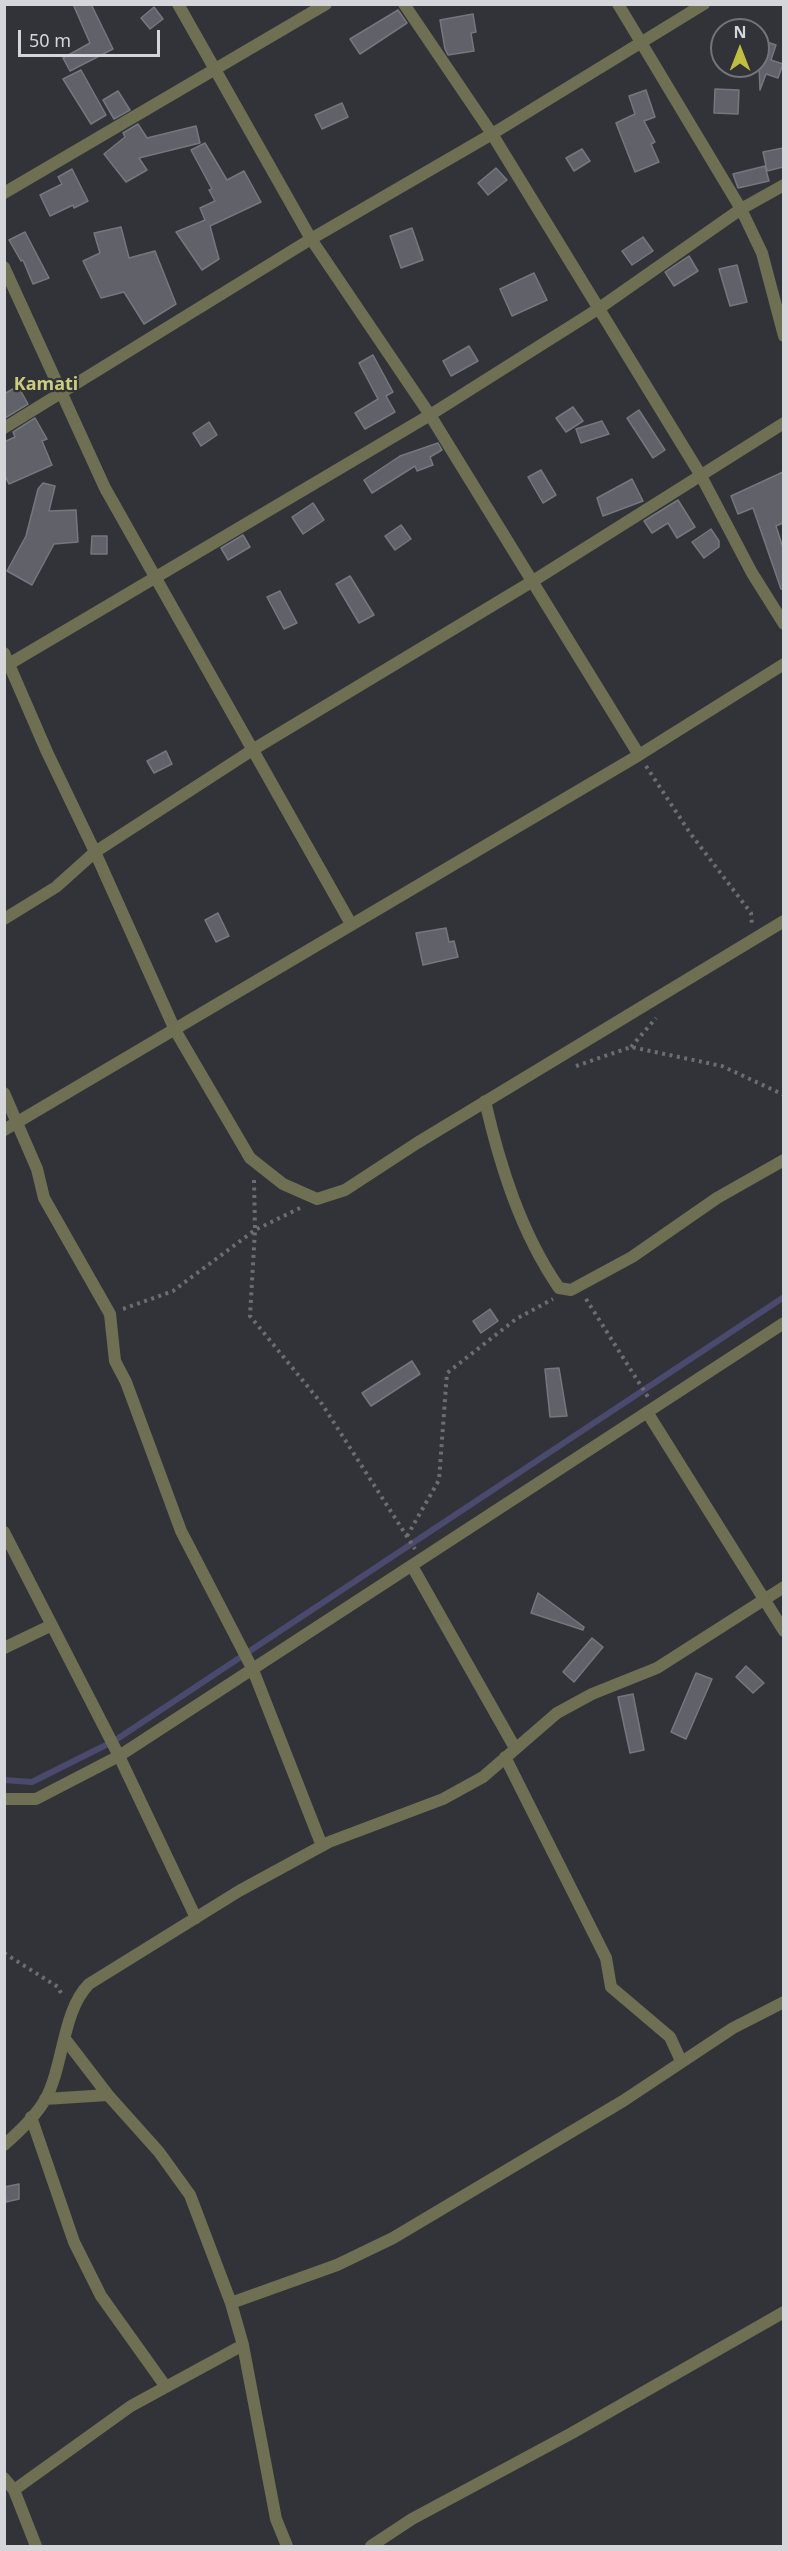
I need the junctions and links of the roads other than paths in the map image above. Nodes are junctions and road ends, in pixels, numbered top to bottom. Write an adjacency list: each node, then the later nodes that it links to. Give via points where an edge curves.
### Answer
1 (178, 4): 7 (street)
2 (326, 4): 7 (street)
3 (404, 4): 8 (street)
4 (618, 4): 6 (street)
5 (704, 4): 6 (street)
6 (642, 43): 8 (street); 11 (street)
7 (217, 69): 10 (street); 12 (street)
8 (492, 134): 12 (street); 14 (street)
9 (783, 185): 11 (street)
10 (4, 193)
11 (741, 209): 14 (street); 15 (street, via 762,253)
12 (311, 238): 16 (street); 17 (street)
13 (4, 267): 16 (street)
14 (598, 309): 17 (street); 20 (street)
15 (783, 336)
16 (63, 392): 19 (street); 21 (street, via 105,488)
17 (430, 416): 21 (street); 22 (street)
18 (783, 423): 20 (street)
19 (4, 428)
20 (700, 474): 22 (street); 23 (street)
21 (155, 579): 24 (street); 26 (street)
22 (533, 581): 26 (street); 27 (street)
23 (783, 624)
24 (6, 662): 28 (street)
25 (783, 664): 27 (street)
26 (254, 749): 28 (street); 31 (street)
27 (639, 755): 31 (street)
28 (95, 852): 29 (street, via 56,887); 32 (street)
29 (4, 920)
30 (783, 921): 34 (street)
31 (351, 924): 32 (street)
32 (175, 1030): 34 (street, via 250,1158 283,1184 317,1199 345,1190); 35 (street)
33 (4, 1094): 35 (street)
34 (485, 1101): 37 (street, via 502,1169 559,1288 574,1288 632,1257 717,1198)
35 (17, 1123): 36 (street); 47 (street, via 37,1169 44,1198 110,1314 115,1361 181,1531)
36 (4, 1130)
37 (783, 1160)
38 (783, 1323): 39 (street)
39 (647, 1412): 41 (street); 43 (street)
40 (4, 1532): 44 (street)
41 (411, 1566): 47 (street); 48 (street)
42 (783, 1587): 43 (street)
43 (762, 1600): 45 (street); 48 (street, via 657,1668 557,1713)
44 (52, 1625): 46 (street); 49 (street)
45 (783, 1632)
46 (4, 1648)
47 (253, 1670): 49 (street); 54 (street)
48 (515, 1748): 50 (street)
49 (119, 1756): 52 (street, via 50,1793); 55 (street)
50 (505, 1757): 54 (street, via 483,1777 443,1799); 58 (street, via 606,1958 611,1987 670,2037)
51 (4, 1799): 52 (street)
52 (19, 1800): 53 (street)
53 (4, 1810)
54 (322, 1846): 55 (street)
55 (196, 1918): 57 (street, via 89,1984 81,1993)
56 (783, 2002): 58 (street)
57 (65, 2039): 59 (street); 60 (street)
58 (681, 2061): 63 (street, via 623,2101 393,2238 337,2265)
59 (108, 2095): 60 (street); 63 (street, via 159,2152 190,2195)
60 (45, 2099): 61 (street)
61 (31, 2117): 62 (street); 66 (street, via 87,2269 122,2328)
62 (4, 2145)
63 (231, 2303): 65 (street)
64 (783, 2312): 71 (street, via 412,2519)
65 (243, 2345): 66 (street); 70 (street, via 276,2519)
66 (166, 2387): 68 (street, via 94,2431)
67 (4, 2478): 68 (street)
68 (14, 2490): 69 (street)
69 (36, 2547)
70 (287, 2547)
71 (371, 2547)

